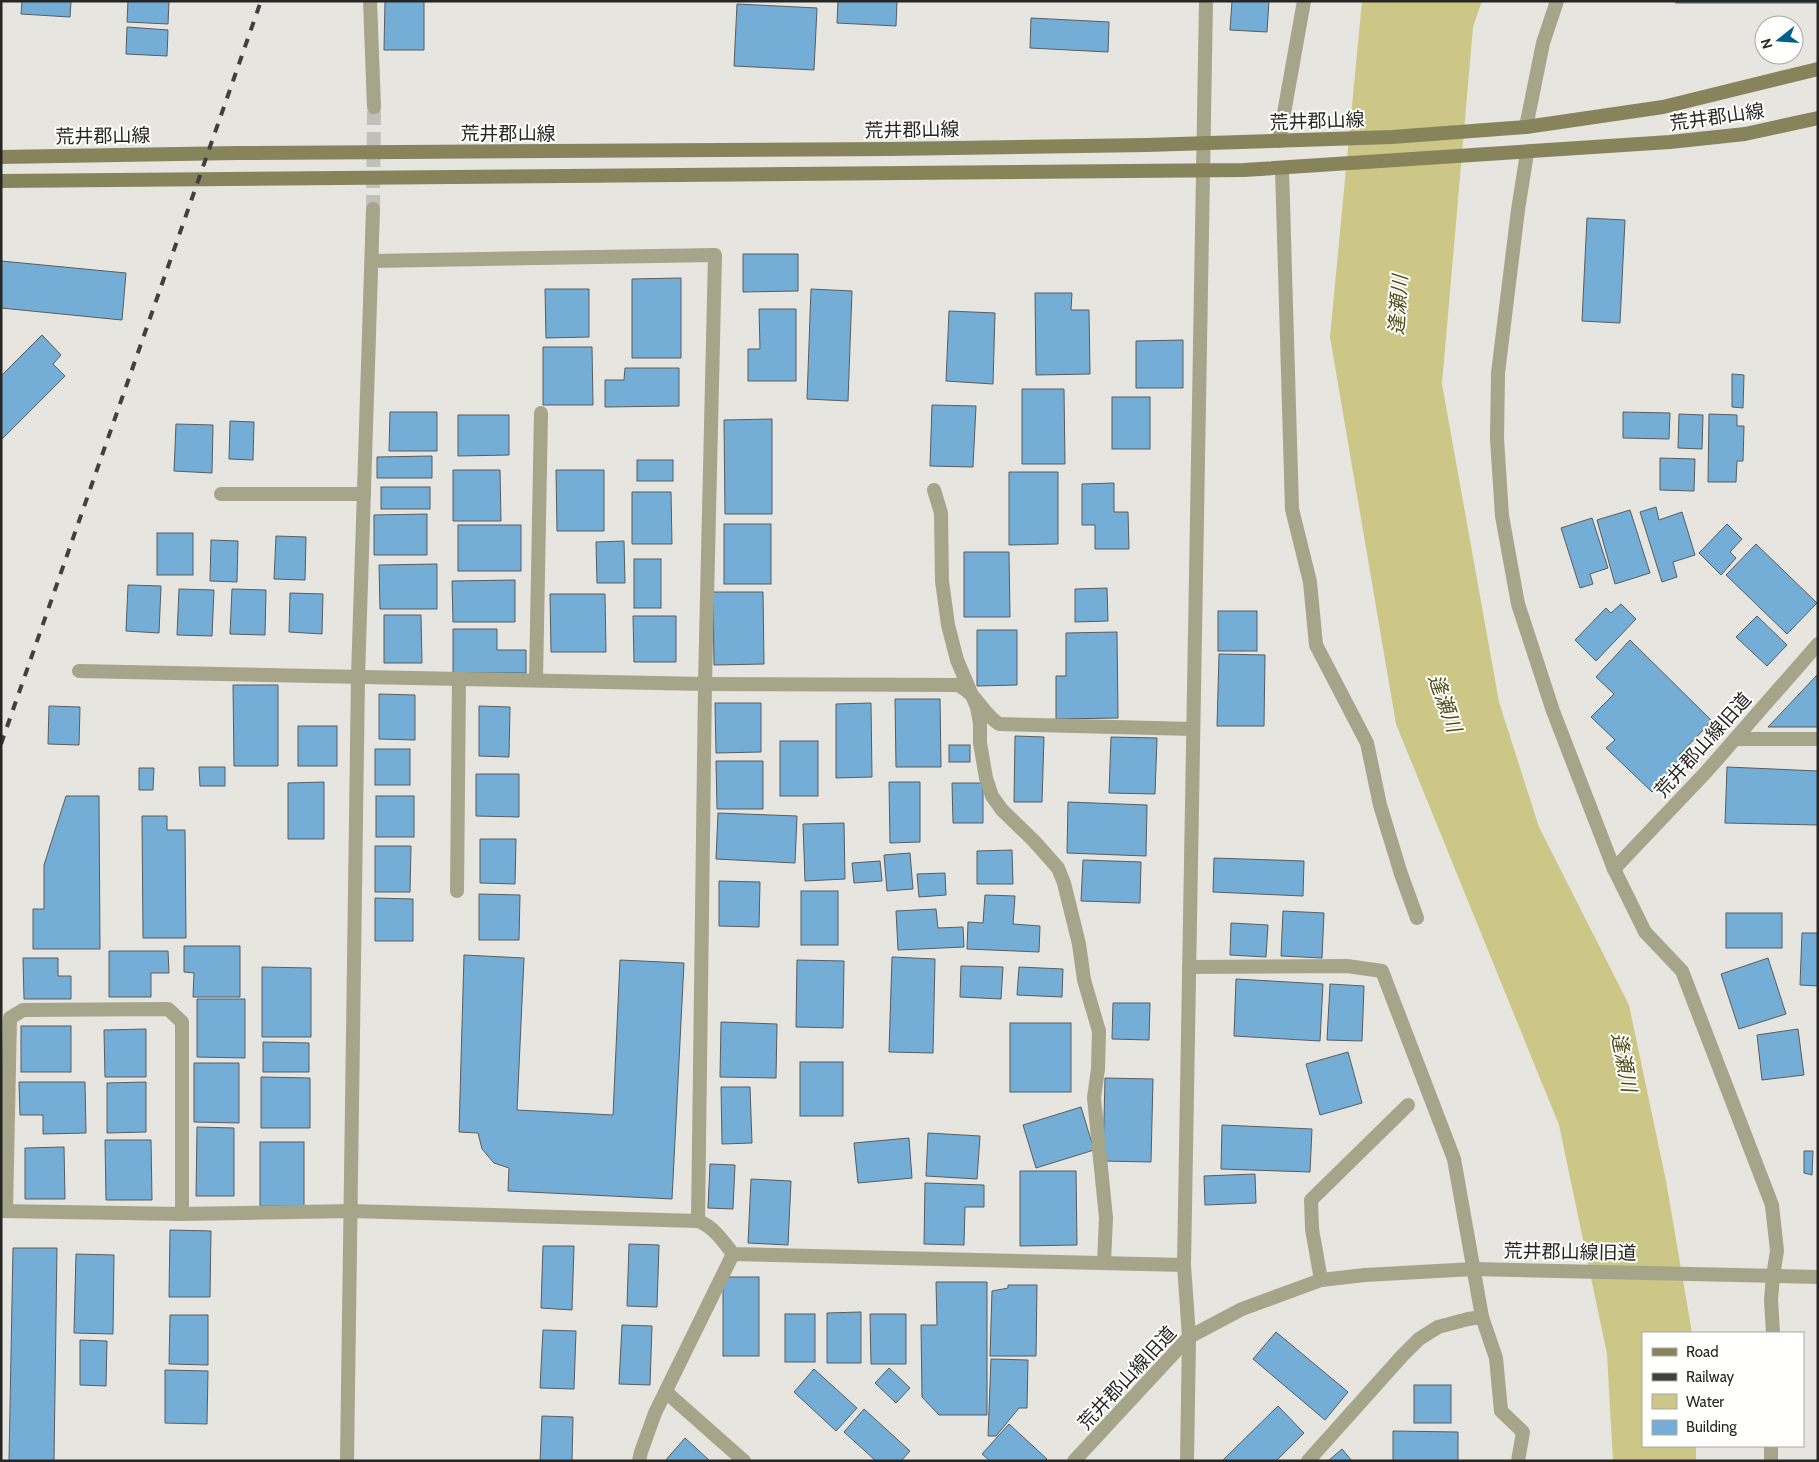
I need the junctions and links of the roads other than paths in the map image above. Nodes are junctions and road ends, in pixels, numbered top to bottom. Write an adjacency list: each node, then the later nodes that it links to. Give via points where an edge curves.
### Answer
1 (370, 1): 6 (street)
2 (1206, 1): 27 (street)
3 (1304, 1): 9 (street)
4 (1557, 1): 8 (street, via 1543,43)
5 (1818, 69): 8 (main road, 荒井郡山線, via 1663,107)
6 (374, 107)
7 (1818, 118): 10 (main road, 荒井郡山線, via 1736,135)
8 (1526, 126): 9 (main road, 荒井郡山線, via 1392,137)
9 (1279, 141): 11 (main road, 荒井郡山線, via 890,150)
10 (1527, 153): 12 (main road, 荒井郡山線); 30 (street, via 1498,373 1497,439 1502,516 1518,604 1553,711)
11 (1, 157)
12 (1282, 169): 13 (main road, 荒井郡山線); 32 (street, via 1292,509 1310,582 1316,645 1367,743 1380,805)
13 (1, 181)
14 (372, 209): 15 (street)
15 (372, 261): 19 (street); 25 (street, via 715,255)
16 (541, 414): 24 (street)
17 (934, 490): 26 (street, via 941,513 942,582 948,625 957,660)
18 (221, 494): 19 (street)
19 (364, 494): 22 (street)
20 (1818, 644): 28 (street, 荒井郡山線旧道)
21 (79, 671): 22 (street)
22 (358, 677): 23 (street); 36 (street)
23 (459, 679): 24 (street); 31 (street)
24 (536, 680): 25 (street)
25 (705, 684): 26 (street, via 958,685); 38 (street)
26 (970, 691): 27 (street, via 990,718 999,724); 40 (street, via 977,706 980,743 992,796 1058,868 1064,883 1084,980 1100,1032 1094,1098 1106,1218)
27 (1193, 729): 33 (street)
28 (1735, 739): 29 (street); 30 (street, 荒井郡山線旧道)
29 (1818, 739)
30 (1614, 869): 43 (street, via 1645,932 1682,972 1772,1205 1777,1251)
31 (457, 891)
32 (1417, 918)
33 (1189, 967): 41 (street); 42 (street, via 1347,966 1382,971 1454,1159)
34 (1408, 1105): 45 (street, via 1311,1200 1312,1229)
35 (4, 1211): 37 (street); 37 (street, via 10,1018 23,1010 168,1009 182,1022)
36 (351, 1211): 37 (street); 38 (street); 51 (street)
37 (182, 1214)
38 (698, 1221): 39 (street, via 720,1238)
39 (733, 1254): 40 (street); 49 (street)
40 (1104, 1263): 41 (street)
41 (1184, 1265): 48 (street)
42 (1474, 1269): 43 (street, 荒井郡山線旧道); 45 (street, 荒井郡山線旧道); 46 (street)
43 (1772, 1276): 44 (street, 荒井郡山線旧道); 47 (street)
44 (1818, 1277)
45 (1321, 1280): 48 (street, 荒井郡山線旧道, via 1242,1310)
46 (1482, 1318): 56 (street, via 1438,1327 1419,1339); 57 (street, via 1496,1358 1501,1411 1523,1432)
47 (1773, 1332)
48 (1189, 1337): 54 (street, 荒井郡山線旧道); 55 (street)
49 (666, 1392): 52 (street); 53 (street)
50 (1771, 1447): 58 (street)
51 (347, 1461)
52 (639, 1461)
53 (744, 1461)
54 (1074, 1461)
55 (1187, 1461)
56 (1308, 1461)
57 (1518, 1461)
58 (1771, 1461)

